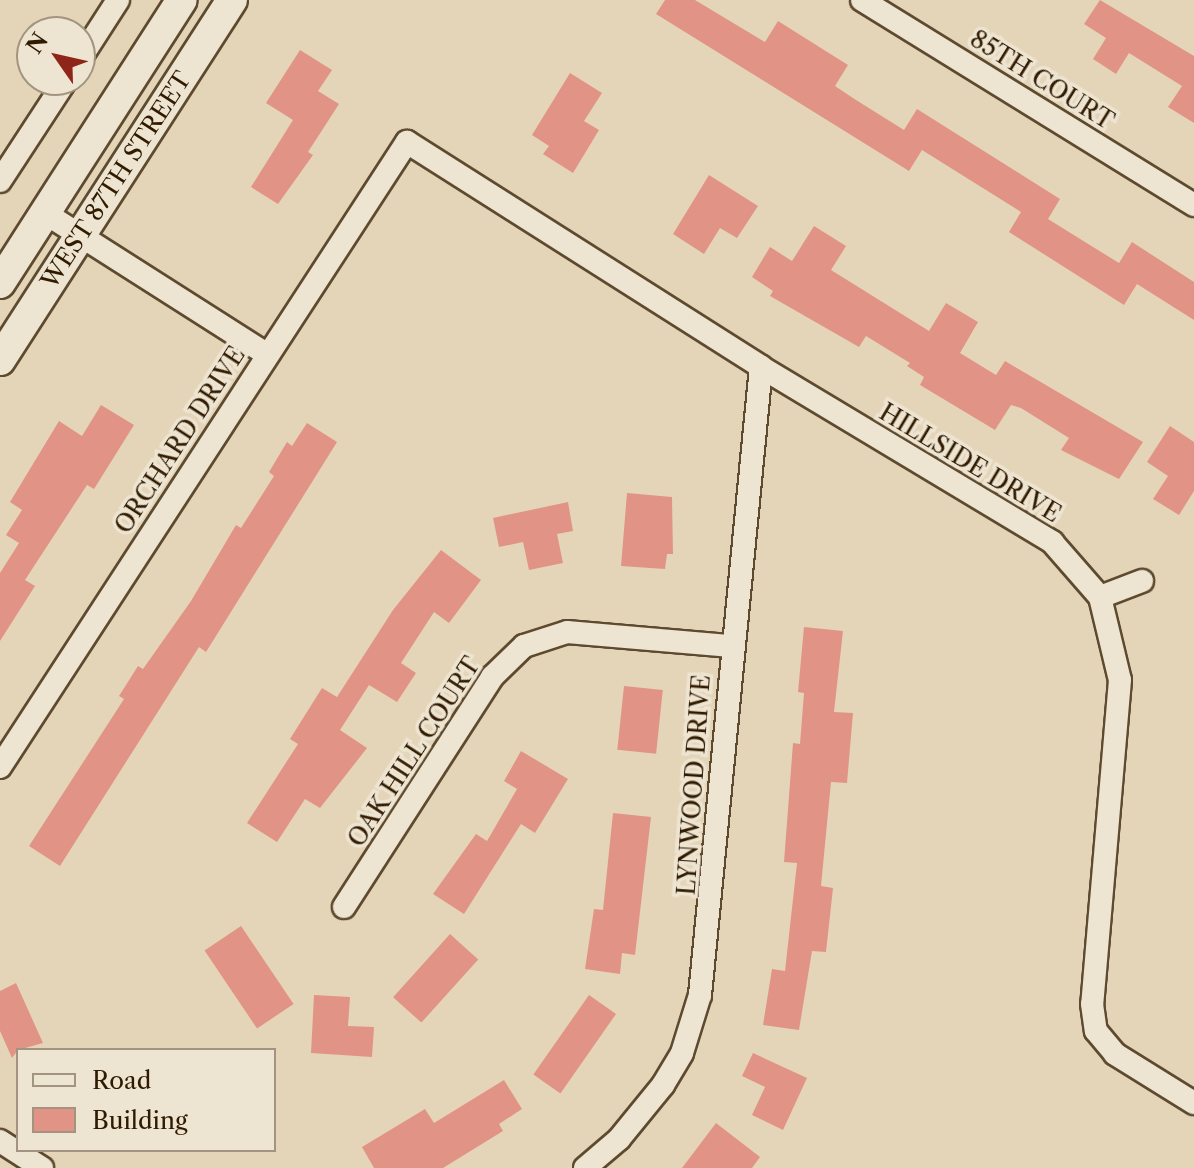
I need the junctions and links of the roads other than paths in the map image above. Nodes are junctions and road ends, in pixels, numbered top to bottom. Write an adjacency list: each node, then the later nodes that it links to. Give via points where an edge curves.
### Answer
1 (118, 0): 5 (street)
2 (182, 0): 10 (main road, WEST 87TH STREET)
3 (232, 0): 11 (main road, WEST 87TH STREET)
4 (862, 0): 9 (street, 85TH COURT)
5 (96, 34)
6 (56, 96): 8 (street)
7 (407, 142): 13 (street, ORCHARD DRIVE); 15 (street, HILLSIDE DRIVE)
8 (0, 181)
9 (1194, 205)
10 (45, 213): 11 (street); 12 (main road, WEST 87TH STREET)
11 (80, 235): 13 (street); 14 (main road, WEST 87TH STREET)
12 (0, 283)
13 (266, 354): 19 (street, ORCHARD DRIVE)
14 (0, 360)
15 (761, 367): 17 (street, HILLSIDE DRIVE, via 1052,542); 18 (street, LYNWOOD DRIVE)
16 (1142, 581): 17 (street)
17 (1100, 597): 21 (street, HILLSIDE DRIVE, via 1120,680 1092,1004 1096,1031 1115,1054)
18 (731, 646): 20 (street, OAK HILL COURT, via 567,632 524,646 492,677); 24 (street, LYNWOOD DRIVE, via 707,951 693,1021 663,1085 619,1139)
19 (0, 767)
20 (344, 907)
21 (1194, 1103)
22 (17, 1152): 23 (street)
23 (42, 1168)
24 (585, 1168)

